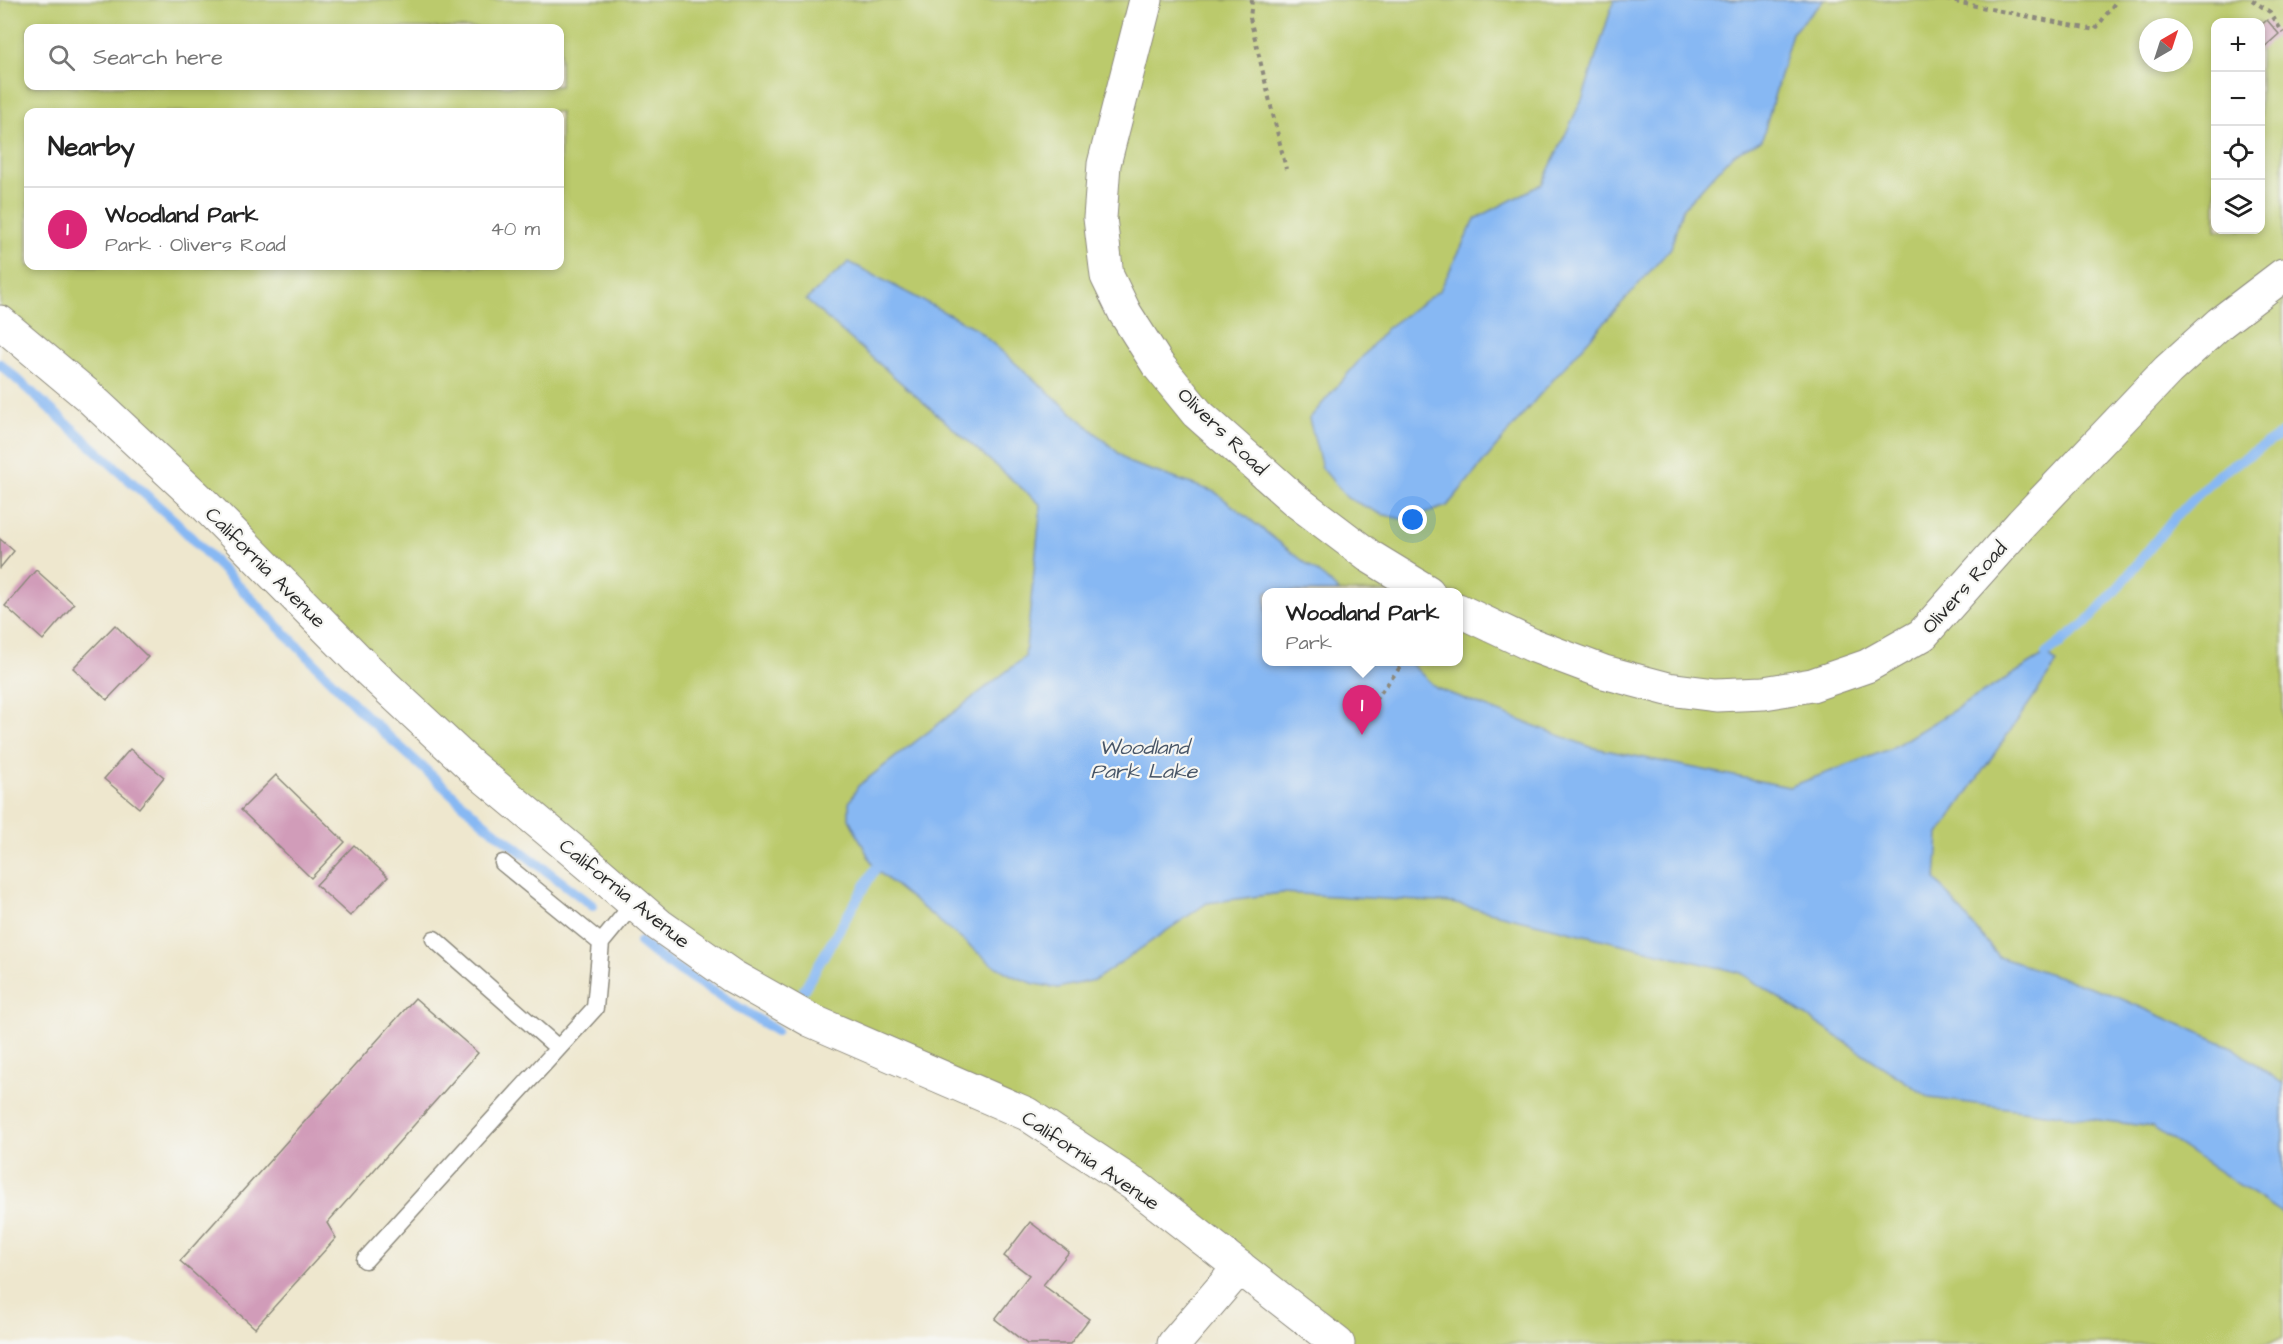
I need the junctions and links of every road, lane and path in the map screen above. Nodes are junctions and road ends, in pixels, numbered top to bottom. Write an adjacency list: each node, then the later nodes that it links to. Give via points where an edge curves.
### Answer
1 (1146, 0): 10 (street, Olivers Road, via 1104,164 1100,219 1111,285 1158,365 1197,413 1295,500 1369,556)
2 (1252, 0): 7 (path, via 1250,18)
3 (1946, 0): 4 (path, via 2095,30)
4 (2117, 0)
5 (2252, 0): 6 (path, via 2270,12)
6 (2283, 33)
7 (1286, 169)
8 (2283, 275): 11 (street, Olivers Road, via 2220,323 2168,370 1922,635 1867,666 1812,685 1764,693 1716,695 1668,689 1604,672 1532,645)
9 (0, 322): 15 (street, California Avenue, via 86,394 204,504 366,668 471,766)
10 (1421, 588)
11 (1463, 611)
12 (1401, 666): 13 (path)
13 (1370, 707)
14 (503, 863): 17 (lane)
15 (634, 903): 17 (lane); 20 (street, California Avenue, via 732,976 810,1020 1027,1114 1132,1184)
16 (434, 939): 18 (lane)
17 (601, 943): 18 (lane, via 595,1008)
18 (558, 1048): 19 (lane)
19 (365, 1260)
20 (1240, 1267): 21 (street); 22 (street, California Avenue)
21 (1174, 1344)
22 (1338, 1344)

